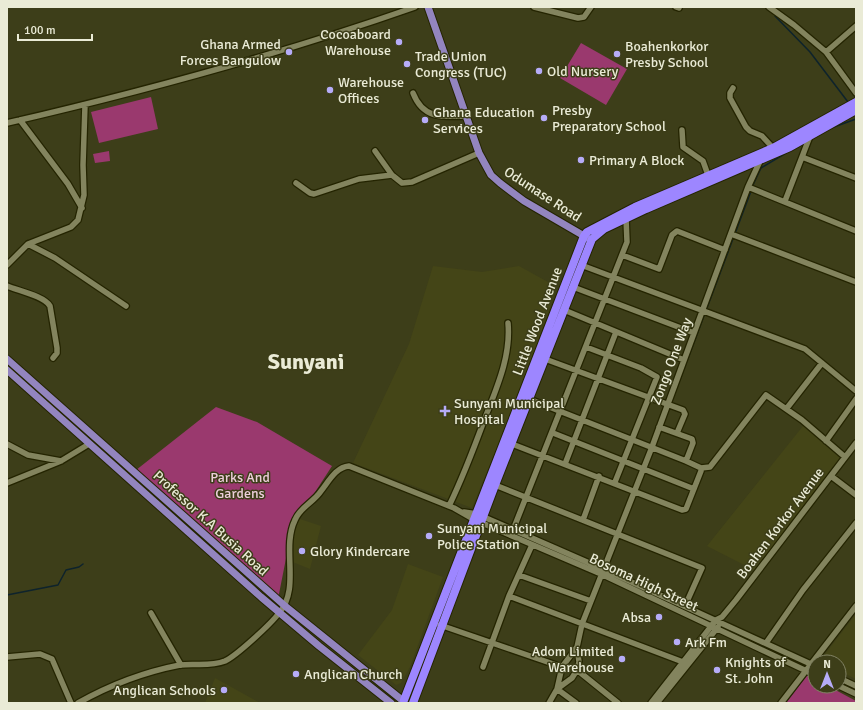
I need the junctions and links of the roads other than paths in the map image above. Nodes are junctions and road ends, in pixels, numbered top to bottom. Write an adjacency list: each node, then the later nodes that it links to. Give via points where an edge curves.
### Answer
1 (414, 7): 12 (street, via 260,58)
2 (428, 7): 14 (main road, Odumase Road)
3 (534, 7): 4 (street, via 578,18 584,17)
4 (591, 7)
5 (769, 7): 7 (street)
6 (856, 26): 7 (street)
7 (826, 52): 10 (street)
8 (733, 88): 19 (street, via 730,98 746,127 762,136)
9 (412, 93): 14 (street, via 417,104 433,116)
10 (856, 93)
11 (856, 102): 19 (highway)
12 (85, 105): 15 (street); 30 (street)
13 (856, 110): 18 (highway)
14 (466, 116): 21 (main road, Odumase Road)
15 (20, 120): 16 (street); 30 (street, via 68,184)
16 (7, 123)
17 (682, 130): 25 (street, via 682,147 703,161)
18 (810, 136): 22 (street); 23 (highway)
19 (773, 148): 25 (highway)
20 (375, 151): 24 (street)
21 (479, 153): 24 (street, via 412,182 402,183); 34 (main road, Odumase Road, via 491,175 500,183 524,201)
22 (802, 157): 26 (street); 29 (street)
23 (760, 162): 28 (street, Zongo One Way); 31 (highway)
24 (392, 175): 27 (street, via 359,179 314,194)
25 (708, 175): 34 (highway, via 593,227)
26 (856, 178)
27 (296, 183)
28 (748, 187): 29 (street); 33 (street, Zongo One Way)
29 (785, 201): 32 (street)
30 (82, 208): 35 (street, via 78,220 71,228)
31 (626, 218): 34 (highway); 37 (street, via 627,242)
32 (856, 231)
33 (731, 234): 36 (street, Zongo One Way); 41 (street)
34 (588, 238): 39 (highway, Little Wood Avenue); 69 (highway, Little Wood Avenue)
35 (28, 244): 38 (street); 45 (street, via 54,258)
36 (725, 250): 37 (street, via 677,231 672,235 658,269); 47 (street, Zongo One Way)
37 (622, 255): 40 (street)
38 (7, 265)
39 (581, 265): 40 (street); 43 (highway, Little Wood Avenue)
40 (612, 277): 44 (street); 47 (street)
41 (856, 282)
42 (7, 286): 54 (street, via 40,297 50,306 57,348)
43 (573, 287): 44 (street); 46 (highway, Little Wood Avenue)
44 (604, 299): 49 (street); 51 (street)
45 (126, 306)
46 (564, 310): 49 (street); 56 (highway, Little Wood Avenue)
47 (702, 311): 51 (street, Zongo One Way); 58 (street, via 805,349)
48 (508, 322): 100 (street, via 508,349 500,379 468,466)
49 (595, 324): 50 (street); 52 (street)
50 (616, 332): 53 (street); 57 (street)
51 (694, 333): 57 (street, Zongo One Way)
52 (586, 347): 53 (street); 59 (street)
53 (606, 355): 61 (street); 63 (street, via 657,377)
54 (53, 358)
55 (7, 359): 111 (main road, Professor K.A Busia Road)
56 (545, 359): 59 (street); 64 (highway, Little Wood Avenue)
57 (684, 360): 66 (street, Zongo One Way)
58 (822, 363): 62 (street); 67 (street)
59 (578, 370): 61 (street); 68 (street)
60 (9, 373): 80 (main road, Professor K.A Busia Road)
61 (597, 378): 63 (street); 70 (street)
62 (856, 391)
63 (649, 398): 66 (street); 75 (street)
64 (529, 399): 68 (street); 69 (highway, Little Wood Avenue)
65 (856, 399): 76 (street)
66 (667, 405): 71 (street, Zongo One Way); 74 (street, via 685,412)
67 (787, 408): 76 (street); 90 (street, via 766,395 710,467)
68 (561, 412): 70 (street); 73 (street)
69 (518, 417): 72 (highway, Little Wood Avenue)
70 (581, 420): 75 (street); 77 (street)
71 (659, 427): 74 (street); 82 (street, Zongo One Way)
72 (512, 432): 81 (highway, Little Wood Avenue); 101 (highway, Little Wood Avenue)
73 (553, 433): 77 (street); 83 (street)
74 (677, 433): 86 (street, via 693,441)
75 (633, 439): 82 (street); 87 (street)
76 (826, 440): 84 (street)
77 (573, 441): 87 (street); 88 (street)
78 (856, 443): 84 (street, Boahen Korkor Avenue)
79 (7, 444): 85 (street, via 28,455)
80 (89, 444): 85 (street); 115 (main road, Professor K.A Busia Road)
81 (512, 444): 83 (street); 95 (highway, Little Wood Avenue)
82 (652, 446): 86 (street); 89 (street, Zongo One Way)
83 (544, 456): 88 (street); 99 (street)
84 (845, 457): 92 (street, Boahen Korkor Avenue)
85 (61, 461): 94 (street)
86 (686, 461): 90 (street)
87 (623, 462): 89 (street); 93 (street)
88 (565, 464): 91 (street)
89 (643, 468): 96 (street); 97 (street, Zongo One Way)
90 (701, 468): 96 (street)
91 (599, 476): 93 (street); 102 (street)
92 (831, 476): 98 (street); 116 (street, Boahen Korkor Avenue)
93 (615, 482): 97 (street)
94 (7, 483)
95 (495, 485): 99 (street); 101 (highway, Little Wood Avenue)
96 (694, 489): 97 (street, via 686,509 682,510)
97 (634, 490): 105 (street, Zongo One Way)
98 (856, 495)
99 (526, 498): 102 (street); 104 (street)
100 (449, 506): 101 (street, Bosoma High Street); 111 (street, Bosoma High Street, via 349,466 339,469 320,494 298,513 294,520 289,541 290,583)
101 (479, 519): 104 (street, Bosoma High Street); 106 (street, Bosoma High Street); 117 (highway, Little Wood Avenue)
102 (583, 520): 105 (street)
103 (856, 523): 121 (street, via 803,590)
104 (513, 530): 107 (street, Bosoma High Street)
105 (618, 534): 107 (street, Zongo One Way); 112 (street, via 702,568)
106 (532, 545): 107 (street, Bosoma High Street); 108 (street)
107 (602, 571): 110 (street, Zongo One Way); 112 (street, Bosoma High Street); 119 (street, Bosoma High Street)
108 (519, 575): 109 (street); 110 (street)
109 (509, 596): 118 (street); 120 (street)
110 (591, 601): 118 (street, Zongo One Way)
111 (285, 606): 115 (street); 133 (main road, Professor K.A Busia Road)
112 (685, 606): 116 (street, Bosoma High Street)
113 (856, 606): 123 (street)
114 (151, 613): 127 (street)
115 (280, 613): 127 (street, via 226,660 218,663); 136 (main road, Professor K.A Busia Road)
116 (720, 620): 119 (street, Boahen Korkor Avenue); 121 (street, Bosoma High Street)
117 (438, 624): 120 (street); 133 (highway, Little Wood Avenue)
118 (582, 624): 122 (street, Zongo One Way); 125 (street)
119 (714, 627): 125 (street, Boahen Korkor Avenue); 131 (street, Bosoma High Street); 141 (street, Boahen Korkor Avenue)
120 (492, 643): 128 (street); 129 (street)
121 (766, 643): 126 (street, Bosoma High Street)
122 (577, 647): 129 (street); 130 (street)
123 (821, 654)
124 (7, 657): 134 (street, via 40,654 52,659)
125 (683, 662): 140 (street, Boahen Korkor Avenue)
126 (807, 662)
127 (181, 665): 135 (street, via 112,685)
128 (483, 667)
129 (562, 667): 132 (street)
130 (577, 670): 132 (street); 139 (street)
131 (806, 670): 142 (street)
132 (557, 689): 137 (street); 138 (street)
133 (406, 702)
134 (71, 703)
135 (78, 703)
136 (391, 703)
137 (549, 703)
138 (576, 703)
139 (618, 703)
140 (651, 703)
141 (657, 703)
142 (781, 703)

